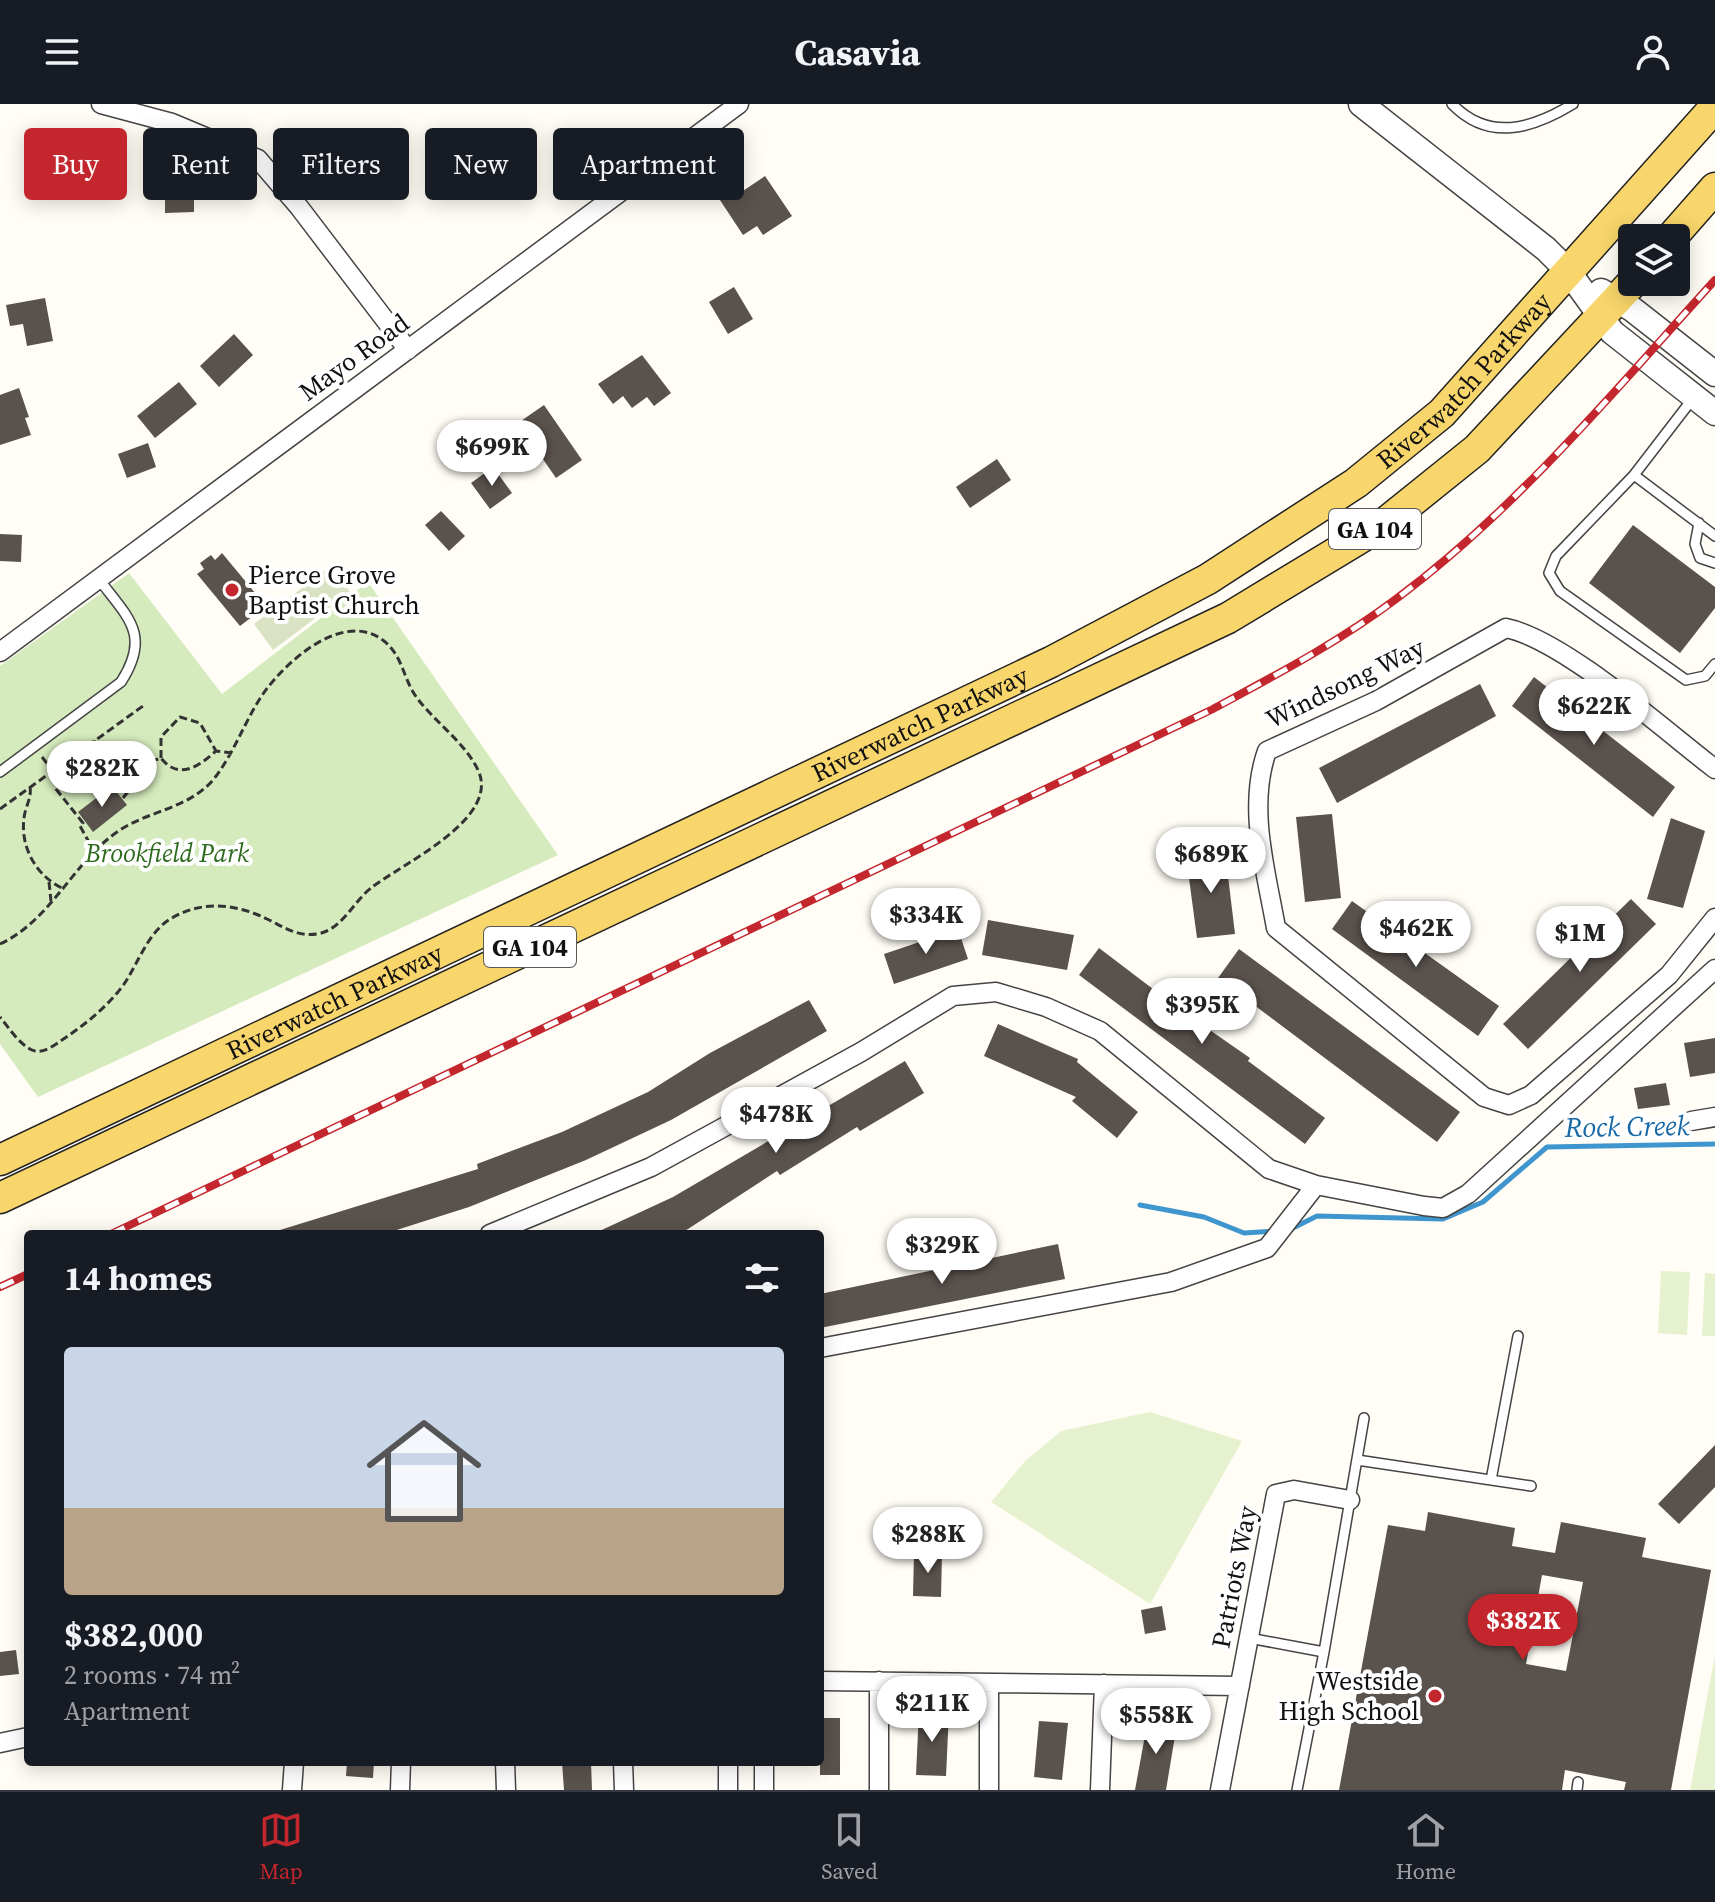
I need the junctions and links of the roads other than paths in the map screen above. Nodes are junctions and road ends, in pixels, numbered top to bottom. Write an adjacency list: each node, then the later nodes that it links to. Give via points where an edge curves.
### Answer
1 (101, 104): 11 (street, via 172,123 258,159)
2 (739, 104): 11 (street, Mayo Road)
3 (1361, 104): 9 (street)
4 (1452, 104): 5 (lane, via 1476,125 1494,128 1533,124)
5 (1573, 104)
6 (1715, 107): 9 (main road, Riverwatch Parkway / GA 104)
7 (1715, 188): 8 (main road)
8 (1683, 224)
9 (1568, 271): 10 (street); 28 (main road, Riverwatch Parkway / GA 104, via 1442,413 1356,483 1208,579 1036,669)
10 (1617, 300): 12 (street); 13 (street, via 1633,350); 30 (main road, Riverwatch Parkway / GA 104, via 1477,449 1385,523 1228,618)
11 (408, 350): 19 (street, Mayo Road)
12 (1715, 374)
13 (1694, 397): 14 (street); 15 (lane)
14 (1715, 413)
15 (1634, 475): 16 (lane); 21 (lane, via 1556,556 1549,573 1560,591 1686,680 1705,676)
16 (1699, 523): 17 (lane); 18 (lane, via 1695,544 1700,558)
17 (1715, 536)
18 (1715, 563)
19 (98, 578): 20 (street, Mayo Road); 23 (lane, via 134,626 138,638 132,665 121,682)
20 (0, 652)
21 (1715, 664)
22 (1715, 769): 24 (street, Windsong Way, via 1558,651 1506,628 1376,701 1267,751 1258,776 1258,819 1276,928 1484,1097 1509,1105 1531,1095 1669,975)
23 (0, 772)
24 (1715, 918)
25 (1715, 969): 29 (street, via 1468,1194 1443,1208)
26 (1715, 1117): 27 (street)
27 (1691, 1121)
28 (0, 1160)
29 (1316, 1185): 31 (street, via 1269,1169 1100,1031 996,992 953,996 651,1167); 33 (street, via 1267,1248 1171,1282)
30 (0, 1198)
31 (500, 1230)
32 (1518, 1336): 36 (lane)
33 (824, 1347)
34 (1364, 1418): 35 (lane)
35 (1357, 1460): 36 (lane); 38 (lane)
36 (1491, 1480): 37 (lane)
37 (1531, 1486)
38 (1350, 1500): 39 (street, Patriots Way, via 1294,1490 1276,1494); 40 (lane)
39 (1249, 1638): 40 (lane); 45 (street, Patriots Way)
40 (1324, 1652): 64 (lane)
41 (824, 1681): 42 (street)
42 (879, 1681): 43 (street); 60 (street)
43 (989, 1683): 44 (street); 61 (street)
44 (1104, 1684): 45 (street); 62 (street)
45 (1240, 1686): 63 (street, Patriots Way)
46 (24, 1738): 47 (street)
47 (0, 1743)
48 (294, 1766): 54 (street)
49 (401, 1766): 55 (street)
50 (505, 1766): 56 (street)
51 (623, 1766): 57 (street)
52 (728, 1766): 58 (street)
53 (764, 1766): 59 (street)
54 (292, 1790)
55 (400, 1790)
56 (506, 1790)
57 (624, 1790)
58 (728, 1790)
59 (764, 1790)
60 (879, 1790)
61 (989, 1790)
62 (1100, 1790)
63 (1220, 1790)
64 (1297, 1790)

